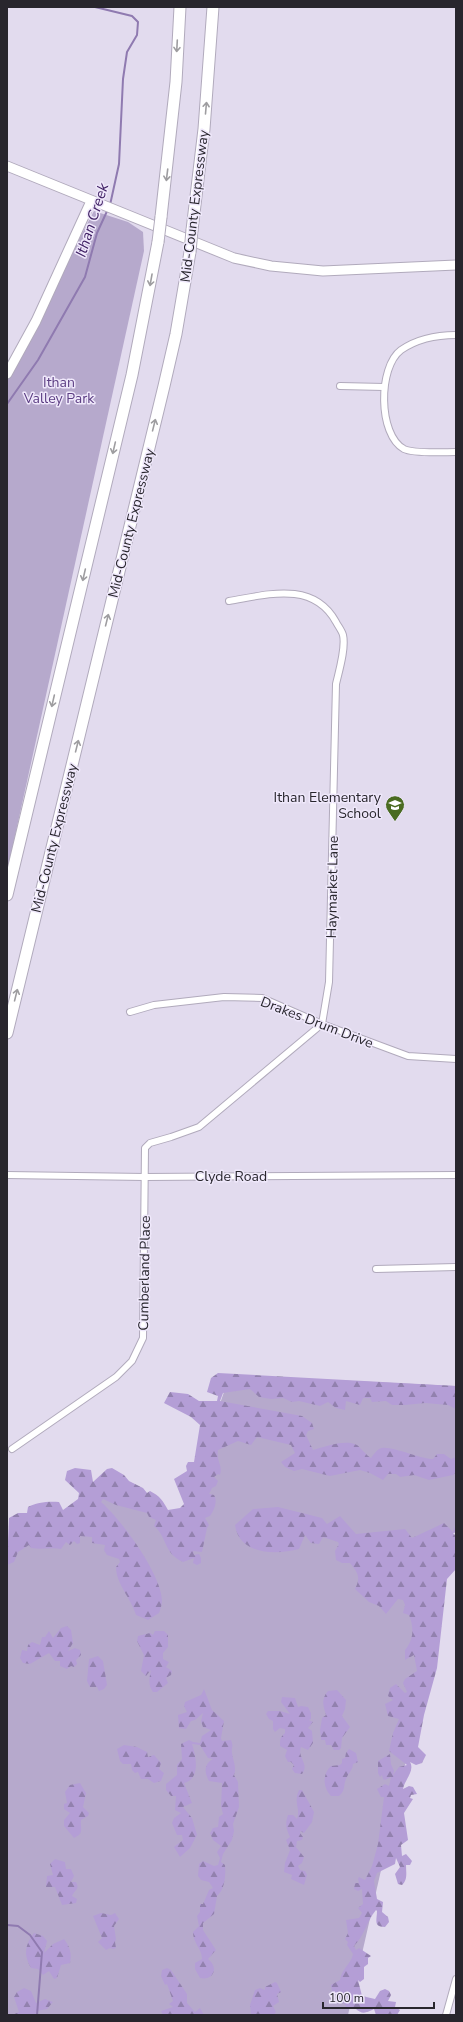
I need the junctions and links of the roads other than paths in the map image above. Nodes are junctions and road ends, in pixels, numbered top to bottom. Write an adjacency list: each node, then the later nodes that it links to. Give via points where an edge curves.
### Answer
1 (180, 7): 12 (highway, one-way to 12, bridge, via 176,82 158,242 132,375)
2 (213, 7): 15 (highway, Mid-County Expressway, one-way to 2, bridge, via 176,334 190,252 204,129)
3 (7, 166): 4 (main road)
4 (91, 201): 5 (main road, via 234,258 270,266 322,271); 7 (main road, via 36,321)
5 (456, 266)
6 (456, 335): 9 (street, via 439,335 418,341 400,351 389,368)
7 (7, 374)
8 (340, 386): 9 (street)
9 (384, 387): 10 (street, via 390,433 404,449 433,453)
10 (456, 452)
11 (229, 601): 14 (street, Haymarket Lane, via 293,592 313,600 330,611 343,636 336,684 329,982)
12 (7, 895)
13 (130, 1012): 14 (street, Drakes Drum Drive, via 161,1004 224,997 262,998)
14 (322, 1024): 16 (street, Drakes Drum Drive, via 408,1056); 19 (street, via 199,1127 150,1143 145,1148)
15 (7, 1033)
16 (456, 1059)
17 (7, 1175): 19 (street, Clyde Road)
18 (456, 1175): 19 (street, Clyde Road)
19 (145, 1177): 22 (street, Cumberland Place, via 143,1338 132,1361 116,1377)
20 (456, 1267): 21 (street)
21 (376, 1268)
22 (12, 1449)
23 (456, 1979): 24 (street)
24 (446, 2015)

